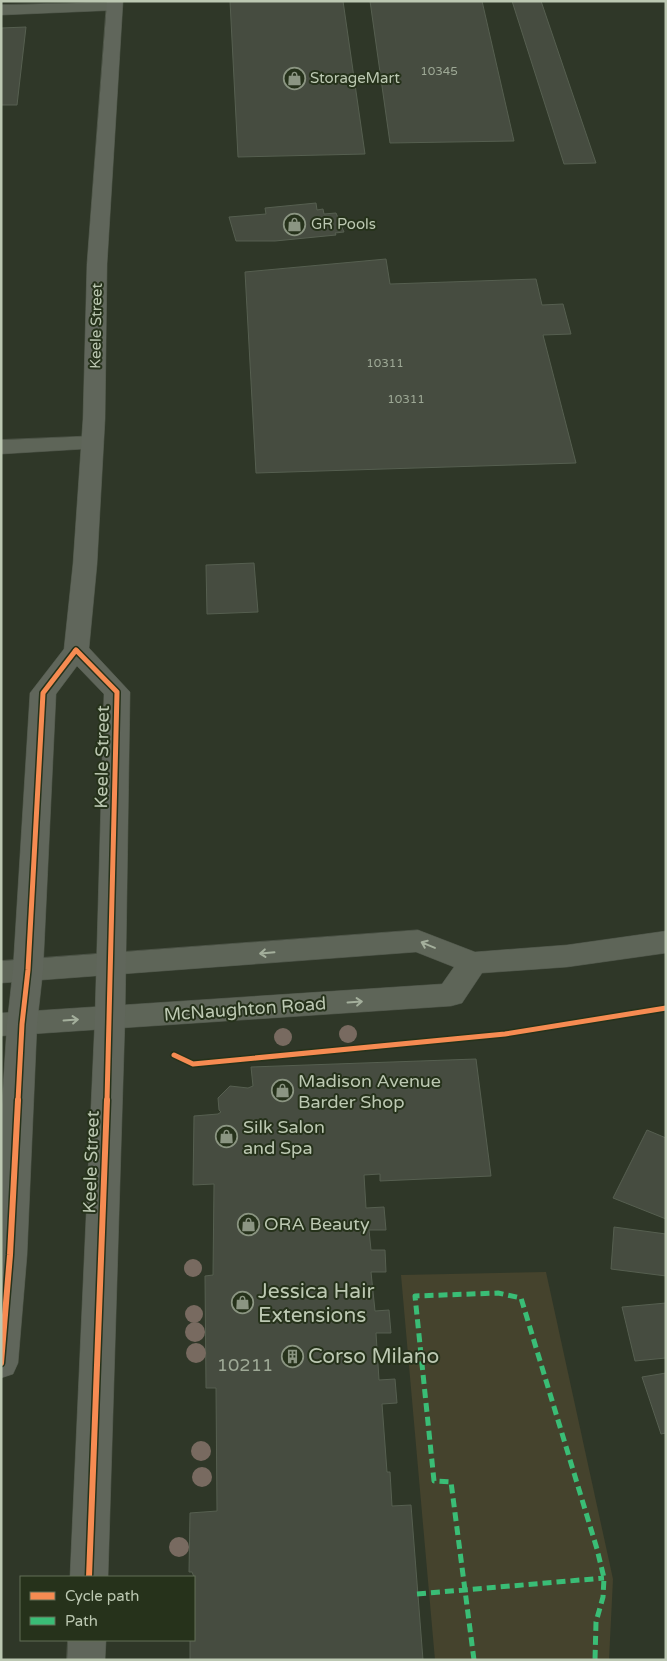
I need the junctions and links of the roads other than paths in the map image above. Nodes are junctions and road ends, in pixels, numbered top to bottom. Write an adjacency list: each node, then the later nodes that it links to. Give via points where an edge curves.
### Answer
1 (114, 4): 2 (street); 3 (main road, Keele Street, via 97,264)
2 (1, 10)
3 (92, 443): 4 (street); 5 (main road, Keele Street)
4 (1, 446)
5 (76, 650): 8 (main road, Keele Street, via 117,692); 9 (main road, via 43,693)
6 (666, 942): 7 (street, via 568,956)
7 (473, 964): 8 (street, one-way to 8, via 418,940); 10 (street, McNaughton Road, one-way to 7, via 451,995)
8 (111, 965): 9 (street); 10 (main road, Keele Street)
9 (15, 971): 11 (main road)
10 (110, 1017): 11 (street, McNaughton Road, one-way to 10); 13 (main road, Keele Street)
11 (12, 1024): 12 (main road, via 10,1255)
12 (1, 1363)
13 (89, 1576)
14 (87, 1641): 15 (main road)
15 (86, 1660)

